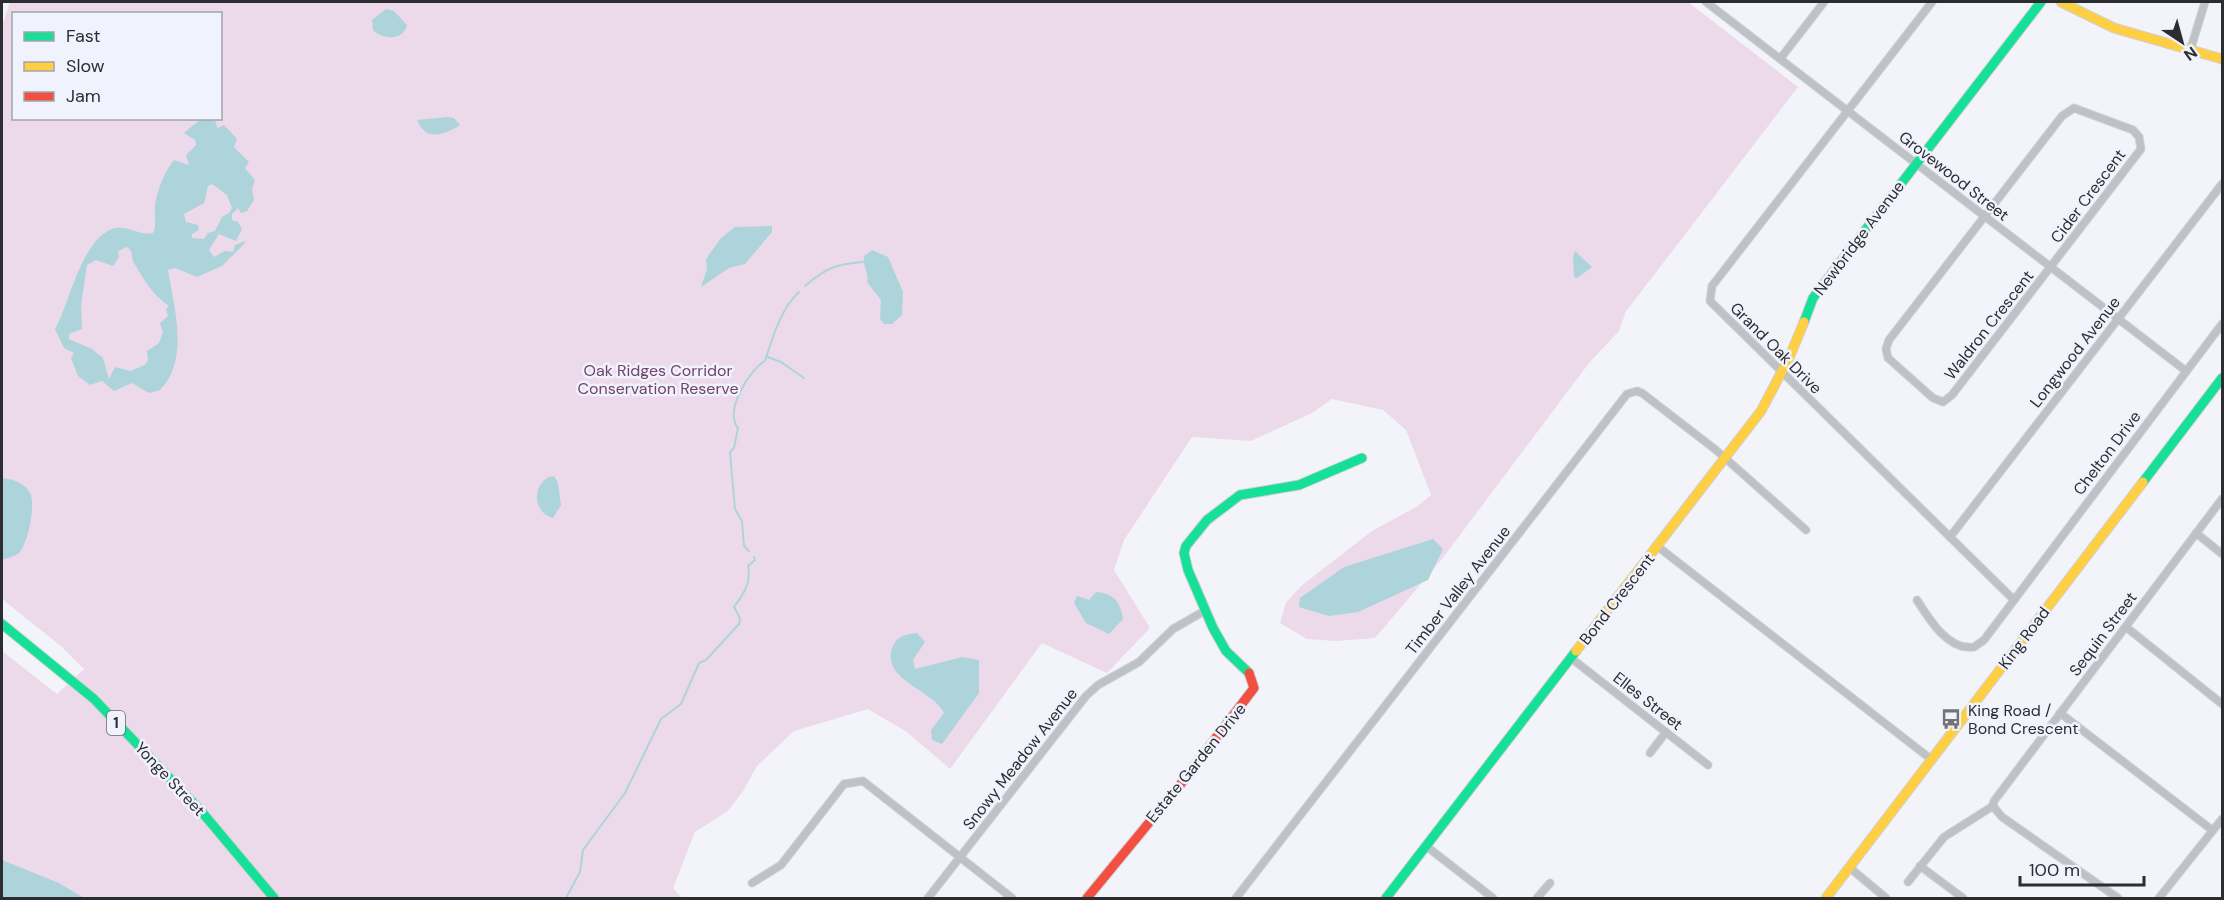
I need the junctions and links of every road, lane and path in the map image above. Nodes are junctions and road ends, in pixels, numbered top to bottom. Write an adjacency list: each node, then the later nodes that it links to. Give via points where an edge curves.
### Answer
1 (1709, 2): 8 (street, Grovewood Street)
2 (1824, 2): 8 (street)
3 (1932, 2): 10 (street, Grand Oak Drive)
4 (2041, 2): 11 (street, Newbridge Avenue)
5 (2061, 2): 7 (street, via 2114,28)
6 (2205, 2): 7 (street)
7 (2190, 51): 9 (street)
8 (1780, 59): 10 (street, Grovewood Street)
9 (2223, 59)
10 (1848, 111): 11 (street, Grovewood Street); 18 (street, Grand Oak Drive, via 1712,286 1710,301)
11 (1916, 163): 13 (street, Grovewood Street); 18 (street, Newbridge Avenue, via 1813,298)
12 (2223, 184): 15 (street, Longwood Avenue)
13 (1985, 217): 14 (street, Grovewood Street); 14 (street, Cider Crescent, via 2069,110 2080,110 2133,130 2141,149); 14 (street, Waldron Crescent, via 1887,345 1888,358 1933,398 1943,402 1953,395)
14 (2051, 268): 15 (street, Grovewood Street)
15 (2117, 320): 17 (street, Grovewood Street); 25 (street, Longwood Avenue)
16 (2223, 324): 17 (street, Chelton Drive)
17 (2186, 371): 29 (street, Chelton Drive)
18 (1782, 372): 21 (street, Newbridge Avenue, via 1761,411); 25 (street, Grand Oak Drive)
19 (2223, 378): 38 (street, King Road)
20 (1362, 458): 30 (street, Estate Garden Drive, via 1299,484 1239,495 1211,515 1184,555)
21 (1725, 458): 23 (street, Timber Valley Avenue); 26 (street, Newbridge Avenue); 54 (street, Timber Valley Avenue, via 1642,393 1632,391 1622,397)
22 (2223, 499): 24 (street, Sequin Street)
23 (1806, 530)
24 (2196, 533): 27 (street); 32 (street, Sequin Street)
25 (1950, 537): 29 (street, Grand Oak Drive)
26 (1657, 546): 33 (street, Bond Crescent); 38 (street, Bond Crescent)
27 (2223, 554)
28 (1917, 600): 29 (street, Chelton Drive, via 1933,626 1957,645 1969,647 1984,640)
29 (2014, 600)
30 (1206, 610): 44 (street, Snowy Meadow Avenue, via 1173,629 1139,662 1086,696); 53 (street, Estate Garden Drive, via 1223,648 1253,677 1253,692)
31 (2, 624): 50 (street, Yonge Street / 1, via 94,699 201,811)
32 (2126, 627): 34 (street); 35 (street, Sequin Street)
33 (1571, 658): 36 (street, Elles Street); 43 (street, Bond Crescent)
34 (2223, 704)
35 (2060, 713): 40 (street, Sequin Street); 42 (street)
36 (1666, 732): 37 (street); 39 (street, Elles Street)
37 (1650, 753)
38 (1932, 760): 46 (street, King Road)
39 (1708, 765)
40 (1993, 806): 45 (street, via 1944,837); 61 (street, via 2002,817)
41 (2223, 819): 42 (street)
42 (2212, 830): 62 (street)
43 (1426, 846): 55 (street, Bond Crescent); 56 (street)
44 (960, 858): 48 (street, via 863,781 854,781 844,784 781,865); 51 (street, Snowy Meadow Avenue); 52 (street)
45 (1920, 866): 47 (street); 60 (street)
46 (1850, 868): 58 (street, King Road); 59 (street)
47 (1908, 882)
48 (752, 883)
49 (1550, 883): 57 (street)
50 (274, 898)
51 (928, 898)
52 (1012, 898)
53 (1087, 898)
54 (1236, 898)
55 (1386, 898)
56 (1493, 898)
57 (1538, 898)
58 (1826, 898)
59 (1886, 898)
60 (1963, 898)
61 (2118, 898)
62 (2159, 898)

